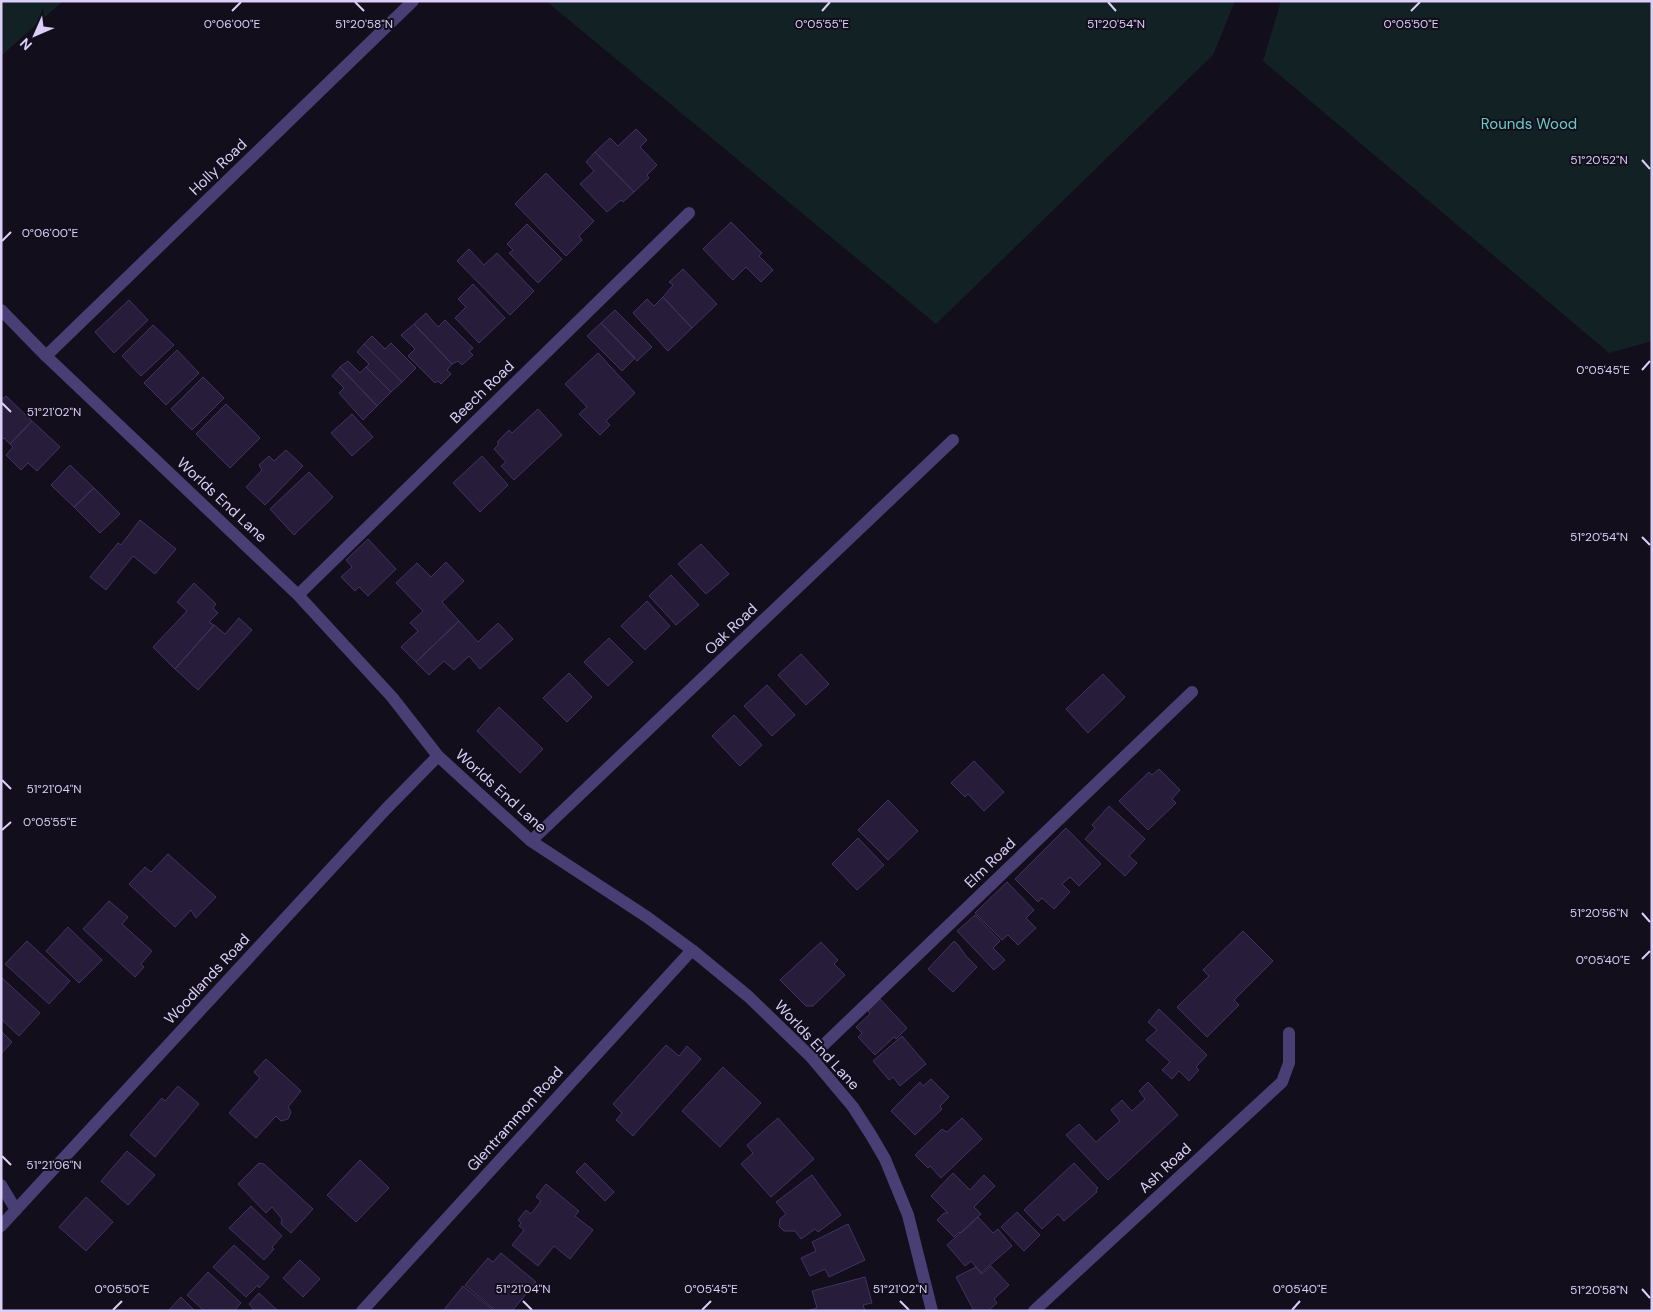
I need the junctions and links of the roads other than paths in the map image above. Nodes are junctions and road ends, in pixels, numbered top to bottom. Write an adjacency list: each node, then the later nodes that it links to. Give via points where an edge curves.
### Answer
1 (413, 1): 4 (street, Holly Road)
2 (689, 213): 6 (street, Beech Road)
3 (1, 310): 4 (street, Worlds End Lane)
4 (46, 356): 6 (street, Worlds End Lane)
5 (953, 440): 9 (street, Oak Road)
6 (298, 595): 8 (street, Worlds End Lane, via 392,697)
7 (1192, 692): 12 (street, Elm Road)
8 (438, 756): 9 (street, Worlds End Lane); 14 (street, Woodlands Road)
9 (531, 841): 10 (street, Worlds End Lane)
10 (692, 950): 12 (street, Worlds End Lane, via 749,997); 16 (street, Glentrammon Road)
11 (1289, 1033): 18 (street, Ash Road, via 1289,1063 1282,1082)
12 (811, 1058): 17 (street, Worlds End Lane, via 853,1107 885,1159 908,1215)
13 (1, 1184): 14 (street)
14 (16, 1210): 15 (street, Woodlands Road)
15 (1, 1226)
16 (362, 1311)
17 (932, 1311)
18 (1034, 1311)

